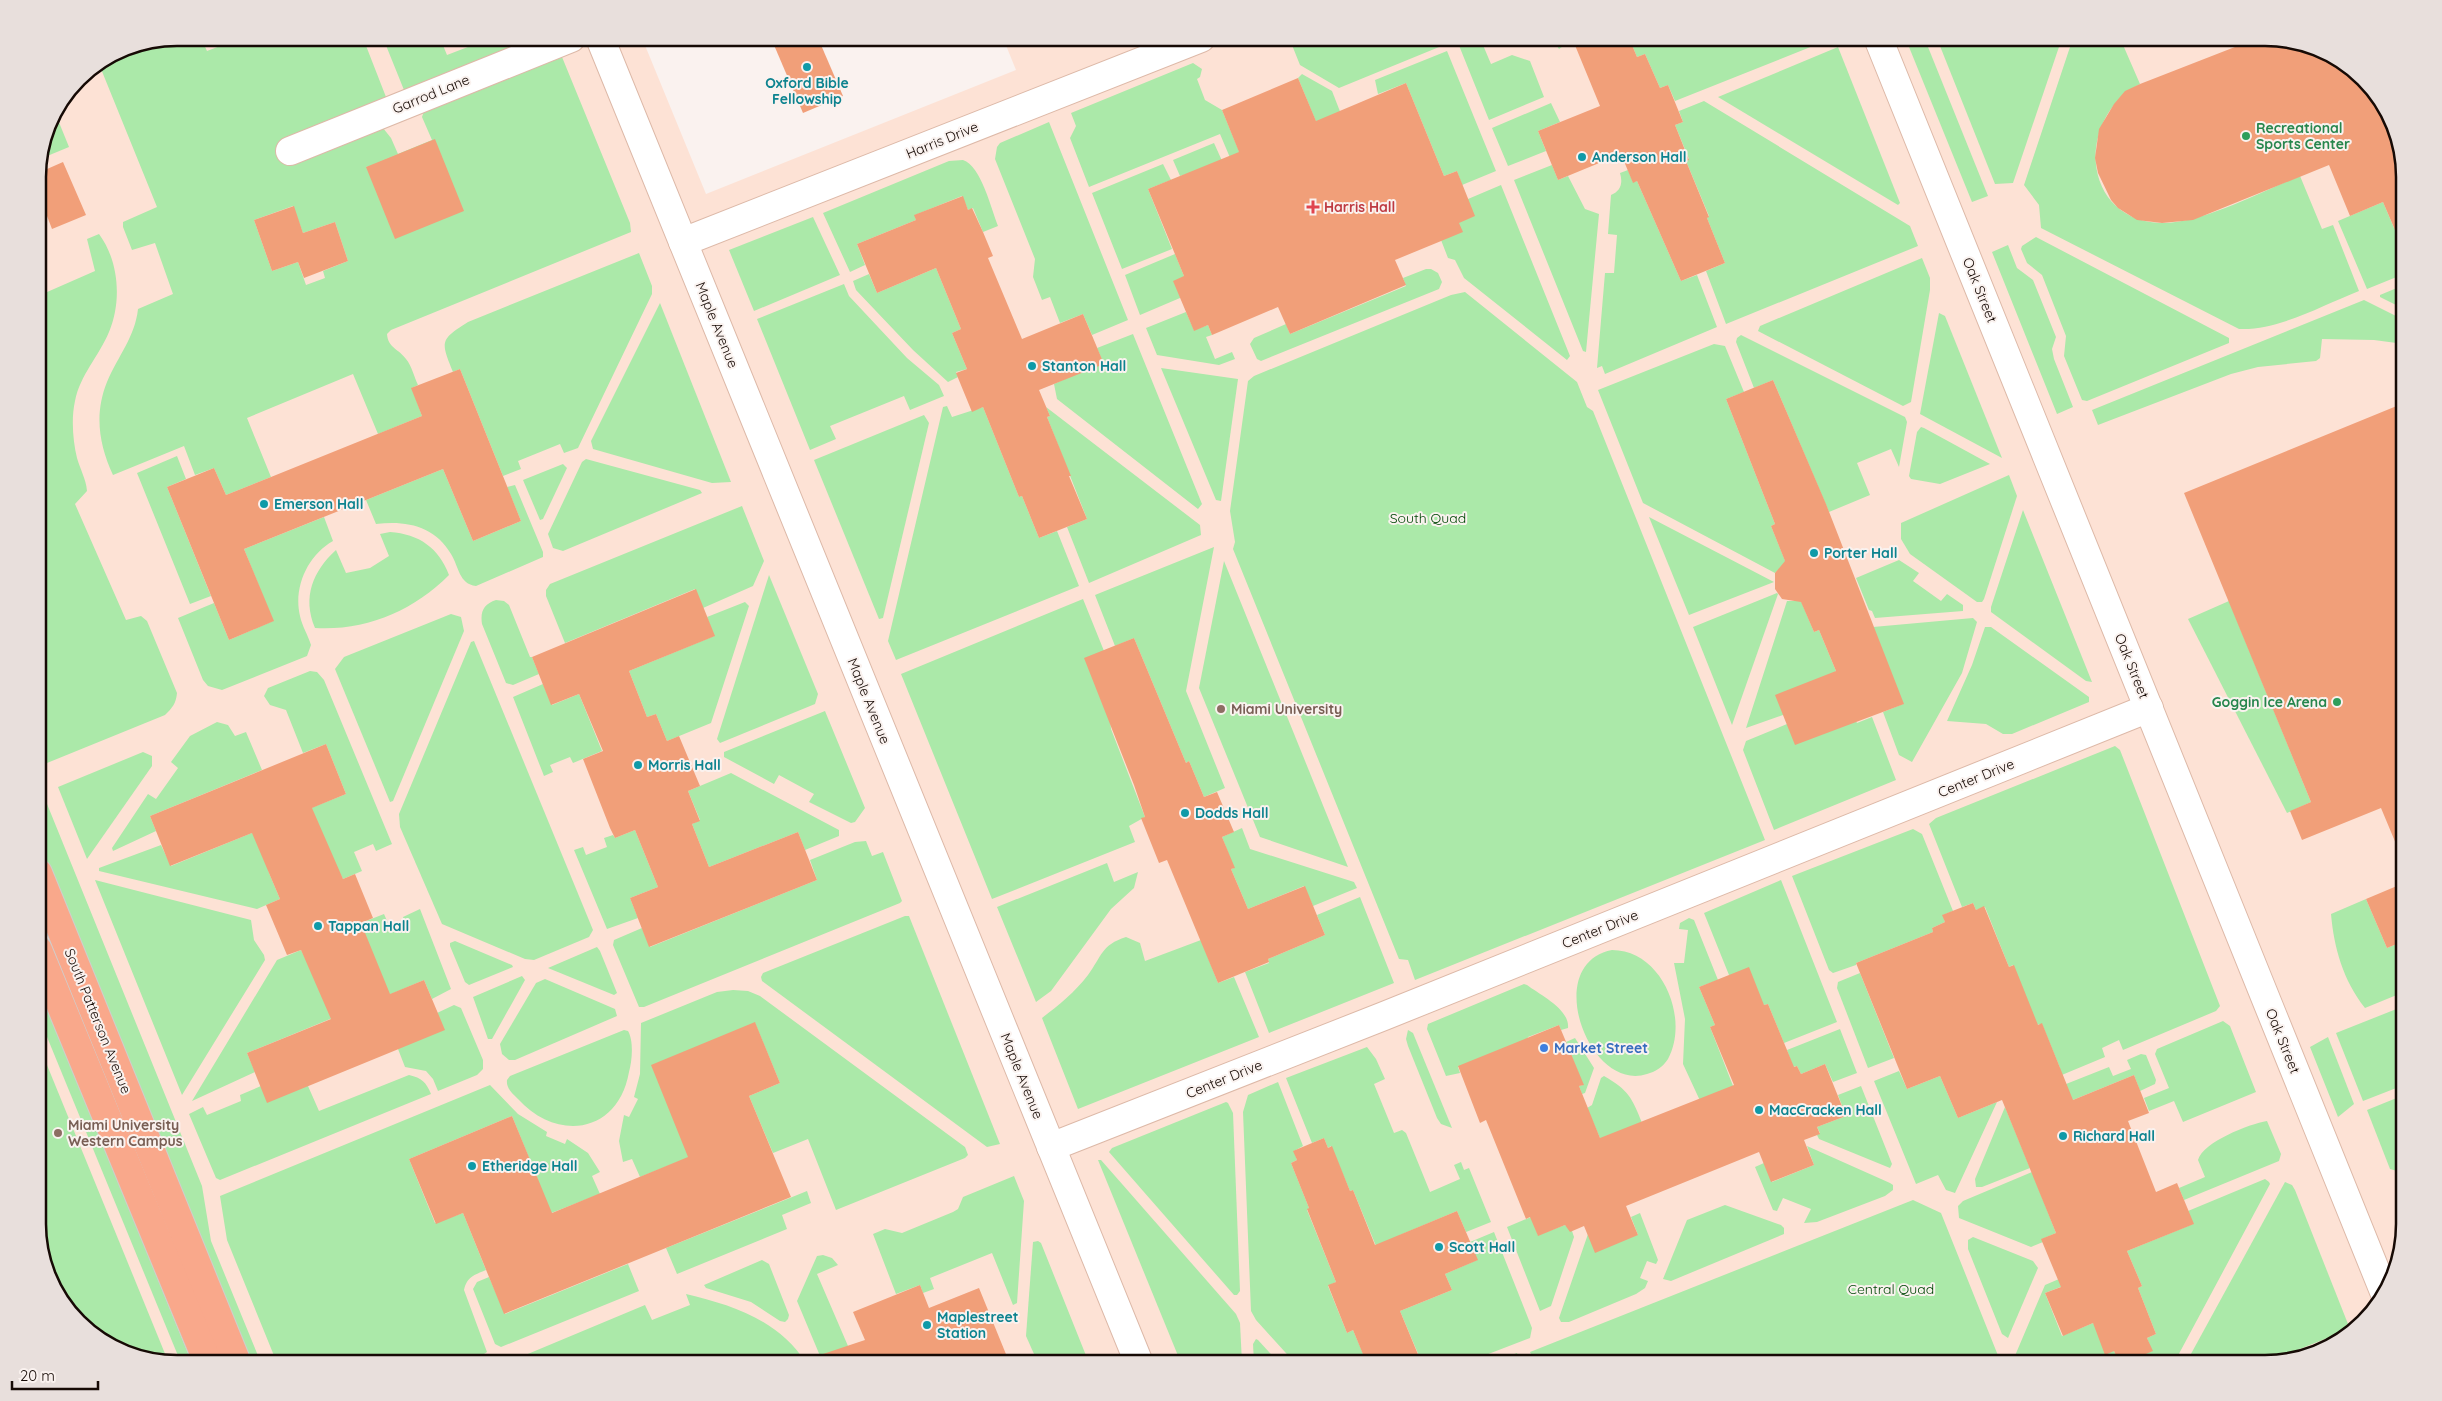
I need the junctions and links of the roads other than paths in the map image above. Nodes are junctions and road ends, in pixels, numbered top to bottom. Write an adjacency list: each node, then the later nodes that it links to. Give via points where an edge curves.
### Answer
1 (1881, 46): 7 (street, Oak Street)
2 (549, 47): 5 (street, Garrod Lane)
3 (604, 47): 6 (street, Maple Avenue)
4 (1179, 47): 6 (street, Harris Drive)
5 (290, 151)
6 (683, 242): 10 (street, Maple Avenue)
7 (2149, 708): 10 (street, Center Drive); 11 (street, Oak Street)
8 (47, 895): 13 (highway, South Patterson Avenue)
9 (47, 972): 12 (highway, South Patterson Avenue)
10 (1051, 1147): 14 (street, Maple Avenue)
11 (2381, 1284)
12 (204, 1355)
13 (233, 1355)
14 (1136, 1355)

